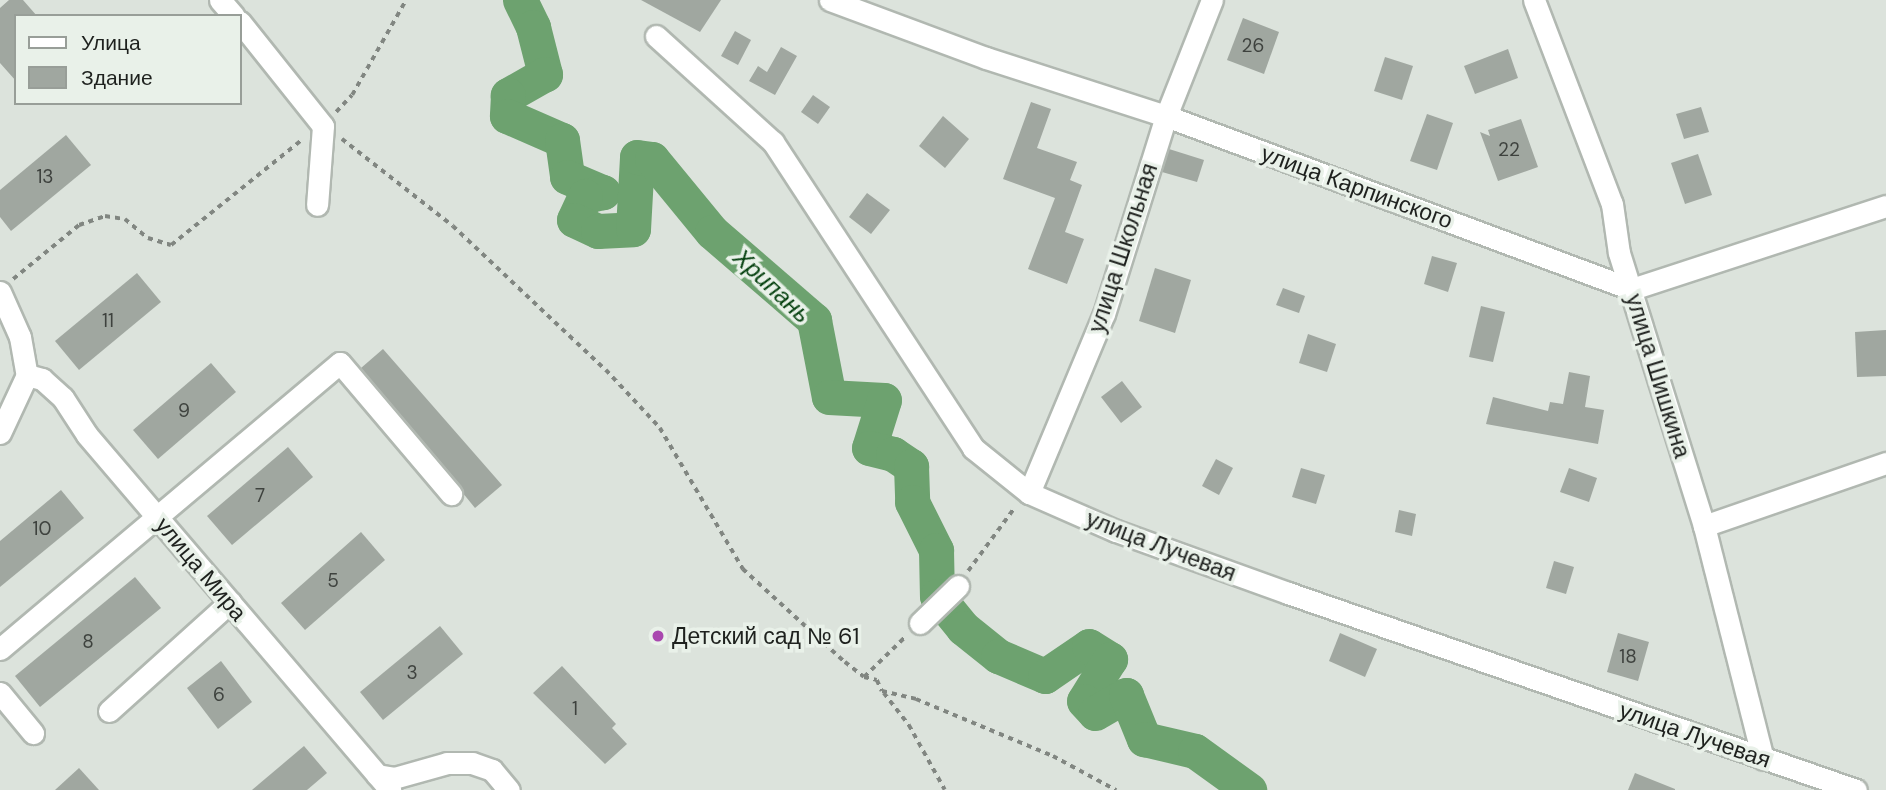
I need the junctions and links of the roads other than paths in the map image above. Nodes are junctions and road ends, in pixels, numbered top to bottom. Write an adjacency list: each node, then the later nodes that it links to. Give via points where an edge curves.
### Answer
1 (220, 0): 5 (street)
2 (830, 0): 8 (street, улица Карпинского, via 986,58)
3 (1212, 0): 8 (street, улица Школьная)
4 (1534, 0): 12 (street, улица Шишкина, via 1612,204 1619,253)
5 (232, 14)
6 (242, 25): 9 (street, via 323,126)
7 (656, 36): 17 (street, улица Лучевая, via 773,142 973,448)
8 (1166, 116): 12 (street, улица Карпинского); 17 (street, улица Школьная, via 1104,314)
9 (317, 205)
10 (1886, 206): 12 (street)
11 (5, 286): 13 (street)
12 (1632, 289): 20 (street, улица Шишкина)
13 (6, 326): 14 (street)
14 (27, 375): 15 (street); 19 (street, улица Мира, via 42,379 63,398 87,435)
15 (0, 433)
16 (1886, 463): 20 (street)
17 (1029, 493): 28 (street, улица Лучевая, via 1116,531 1276,589)
18 (451, 494): 19 (street, via 340,363)
19 (156, 516): 22 (street, улица Мира); 24 (street)
20 (1704, 526): 28 (street, улица Шишкина)
21 (958, 586): 23 (street)
22 (230, 603): 26 (street); 29 (street, улица Мира)
23 (920, 623)
24 (0, 649)
25 (0, 693): 27 (street)
26 (109, 712)
27 (33, 733)
28 (1763, 759): 31 (street, улица Лучевая)
29 (380, 778): 30 (street, улица Мира, via 447,763 472,763 492,770)
30 (509, 790)
31 (1856, 790)

